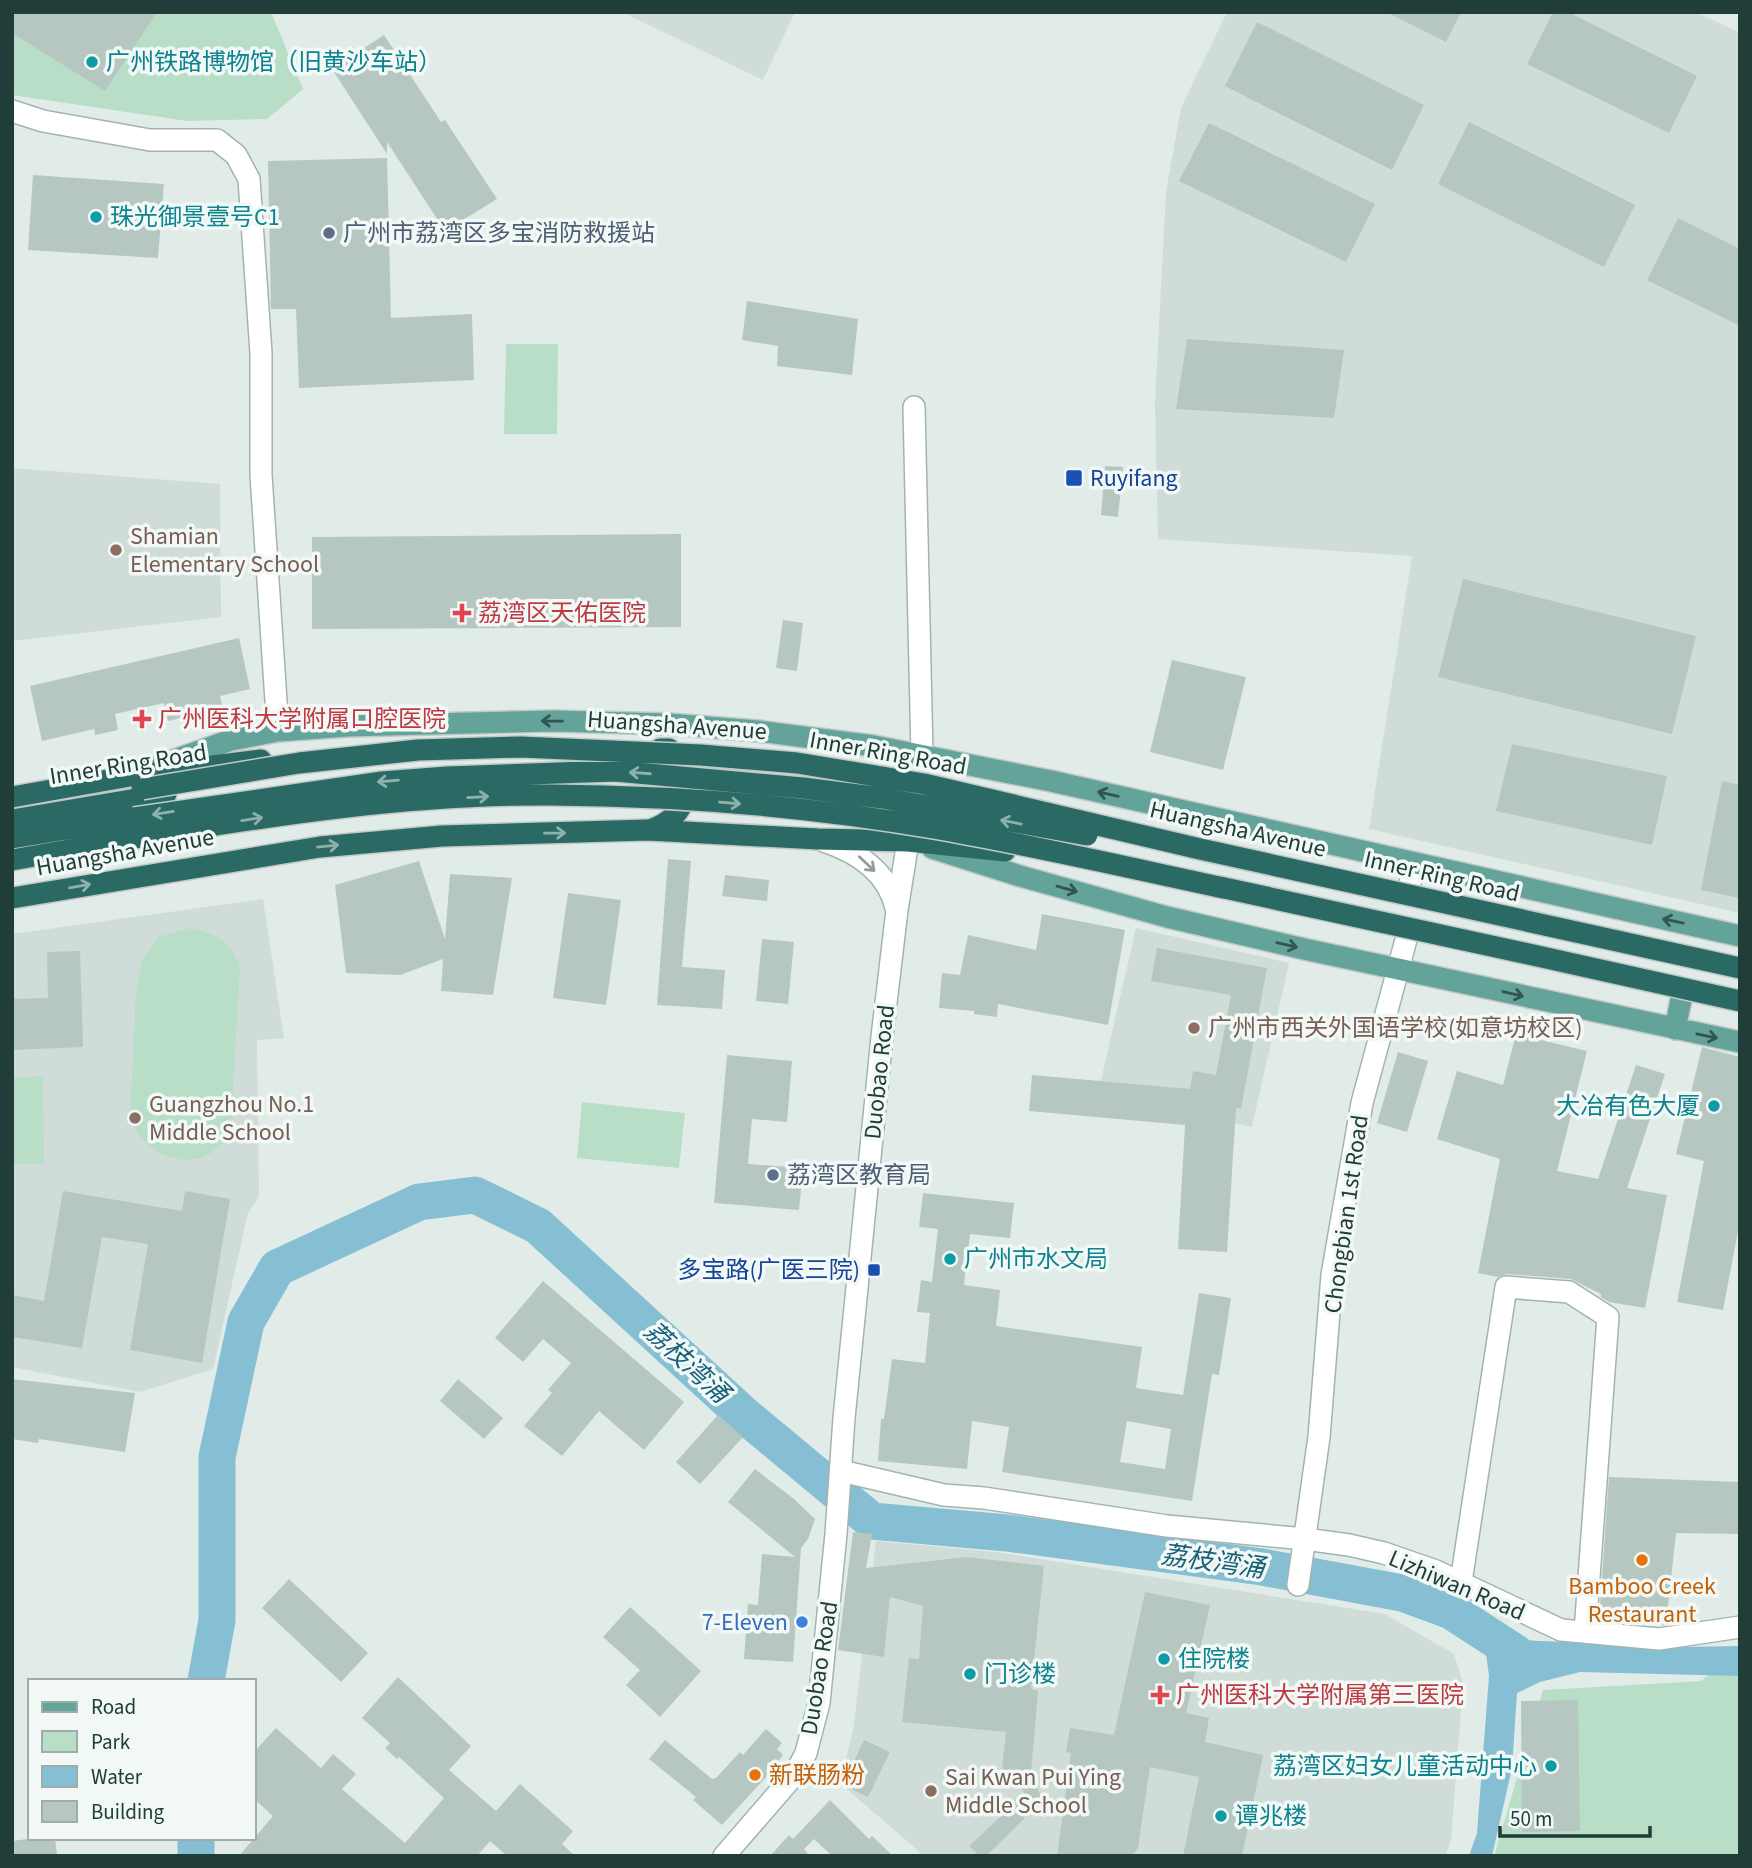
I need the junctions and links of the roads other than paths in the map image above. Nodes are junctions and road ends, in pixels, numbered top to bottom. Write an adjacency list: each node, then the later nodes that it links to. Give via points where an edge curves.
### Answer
1 (12, 111): 4 (street, via 150,141 217,140 236,155 249,179 261,353 261,475)
2 (914, 407): 7 (street)
3 (670, 724): 4 (main road, one-way to 4, via 513,720); 5 (street); 7 (main road, via 808,736)
4 (278, 731): 8 (main road, via 218,744)
5 (669, 749): 6 (highway, Huangsha Avenue, via 510,744); 9 (main road, Huangsha Avenue, via 797,760); 14 (highway, via 683,772 683,803 664,825)
6 (384, 750): 8 (highway, Huangsha Avenue); 12 (highway)
7 (922, 754): 20 (main road, one-way to 7)
8 (131, 776): 10 (highway, Huangsha Avenue)
9 (964, 789): 17 (street, via 933,806); 21 (highway, Huangsha Avenue)
10 (12, 797)
11 (12, 810): 18 (highway, Inner Ring Road, bridge, via 365,754 521,747 797,763 924,784)
12 (12, 820)
13 (135, 828): 15 (highway); 18 (highway, one-way to 13, bridge, via 1088,835 882,798 615,771 382,782); 19 (highway); 29 (highway, one-way to 29, bridge, via 477,797 548,795 803,810 1049,850)
14 (648, 830): 16 (highway, Huangsha Avenue); 22 (highway, Huangsha Avenue, one-way to 14, via 320,846 442,836)
15 (12, 838)
16 (818, 839): 17 (highway, Huangsha Avenue); 23 (street, one-way to 23, via 861,857 892,892)
17 (908, 841): 23 (street, Duobao Road); 24 (highway, Huangsha Avenue, via 1049,858); 27 (main road, one-way to 27, via 1167,917)
18 (1200, 849): 26 (highway, Inner Ring Road, bridge)
19 (12, 860)
20 (1414, 863): 21 (street); 25 (main road, one-way to 20)
21 (1408, 894): 26 (highway, Huangsha Avenue)
22 (12, 898)
23 (897, 910): 33 (street, Duobao Road)
24 (1406, 936): 27 (street, Chongbian 1st Road); 28 (highway, Huangsha Avenue)
25 (1740, 936)
26 (1740, 966)
27 (1397, 968): 31 (main road, one-way to 31); 34 (street, Chongbian 1st Road, via 1362,1103 1332,1275 1319,1437)
28 (1682, 995): 30 (highway, Huangsha Avenue); 31 (main road)
29 (1740, 1001)
30 (1740, 1008)
31 (1675, 1029): 32 (main road, one-way to 32)
32 (1740, 1042)
33 (841, 1471): 34 (street, Lizhiwan Road, via 944,1495 1167,1526); 39 (street, Duobao Road, via 823,1676 806,1753 796,1774)
34 (1305, 1539): 35 (street, Lizhiwan Road, via 1384,1553); 36 (street, Chongbian 1st Road)
35 (1461, 1582): 38 (street, Lizhiwan Road, via 1543,1623); 38 (street, via 1506,1287 1569,1292 1608,1317)
36 (1298, 1586)
37 (1740, 1627): 38 (street, Lizhiwan Road, via 1659,1639)
38 (1585, 1632)
39 (724, 1856)

